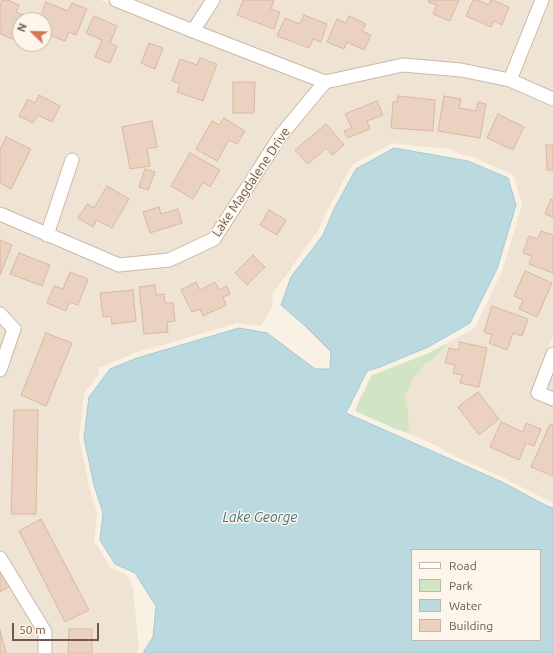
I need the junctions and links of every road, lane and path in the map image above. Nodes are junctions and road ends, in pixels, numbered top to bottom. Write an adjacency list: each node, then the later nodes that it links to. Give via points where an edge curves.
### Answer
1 (116, 0): 4 (street)
2 (213, 0): 4 (street)
3 (542, 0): 5 (street)
4 (193, 31): 6 (street)
5 (510, 80): 6 (street, via 461,70 403,65); 7 (street)
6 (326, 82): 10 (street, Lake Magdalene Drive, via 281,135 214,239 169,260 119,265)
7 (553, 99)
8 (72, 160): 10 (street)
9 (0, 214): 10 (street, Lake Magdalene Drive)
10 (47, 235)
11 (0, 314): 13 (street, via 14,329)
12 (553, 354): 14 (street, via 538,392)
13 (0, 370)
14 (553, 399)
15 (0, 558): 16 (street, via 45,632)
16 (45, 653)

